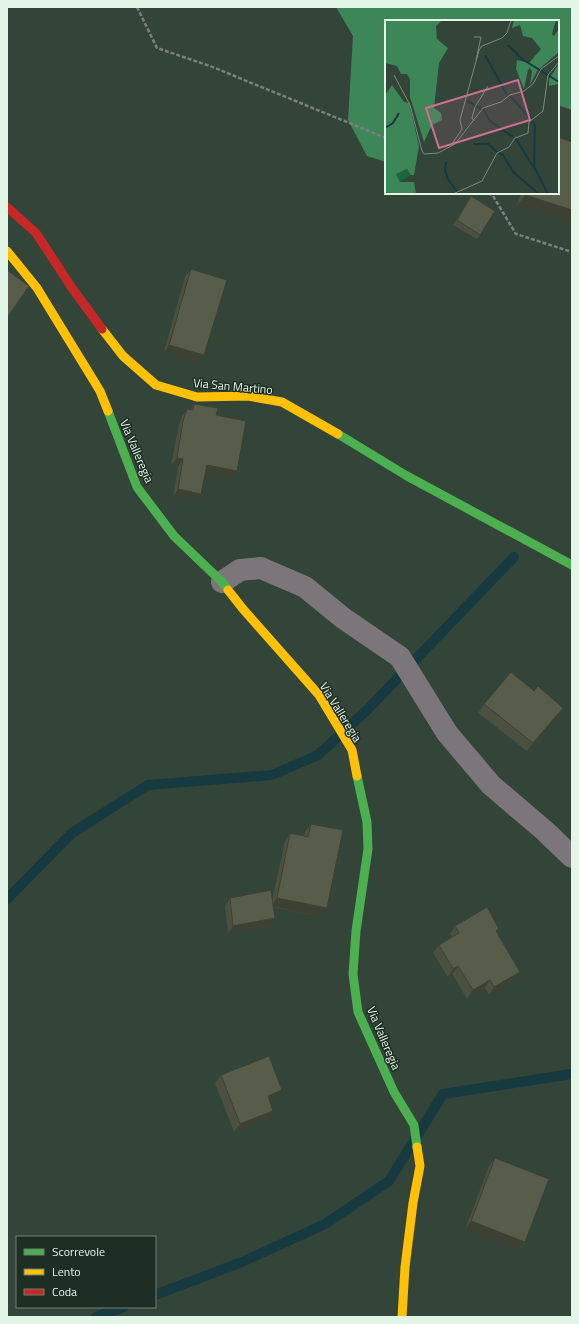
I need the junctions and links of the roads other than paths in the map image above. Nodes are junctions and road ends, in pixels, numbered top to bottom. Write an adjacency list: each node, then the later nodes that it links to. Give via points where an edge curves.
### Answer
1 (7, 207): 3 (street, Via San Martino, via 36,233 72,288 123,356 156,385 198,397 248,396 282,402 407,476)
2 (7, 251): 4 (street, Via Valleregia, via 37,288 100,390 138,487 174,536)
3 (572, 565)
4 (222, 582): 5 (street, via 240,570 261,568 305,587 343,618 400,657 447,733 491,785); 6 (street, Via Valleregia, via 243,610 319,695 352,750 367,822 368,849 356,931 353,974 358,1012 394,1092 414,1125 420,1166 405,1267)
5 (572, 857)
6 (402, 1317)

